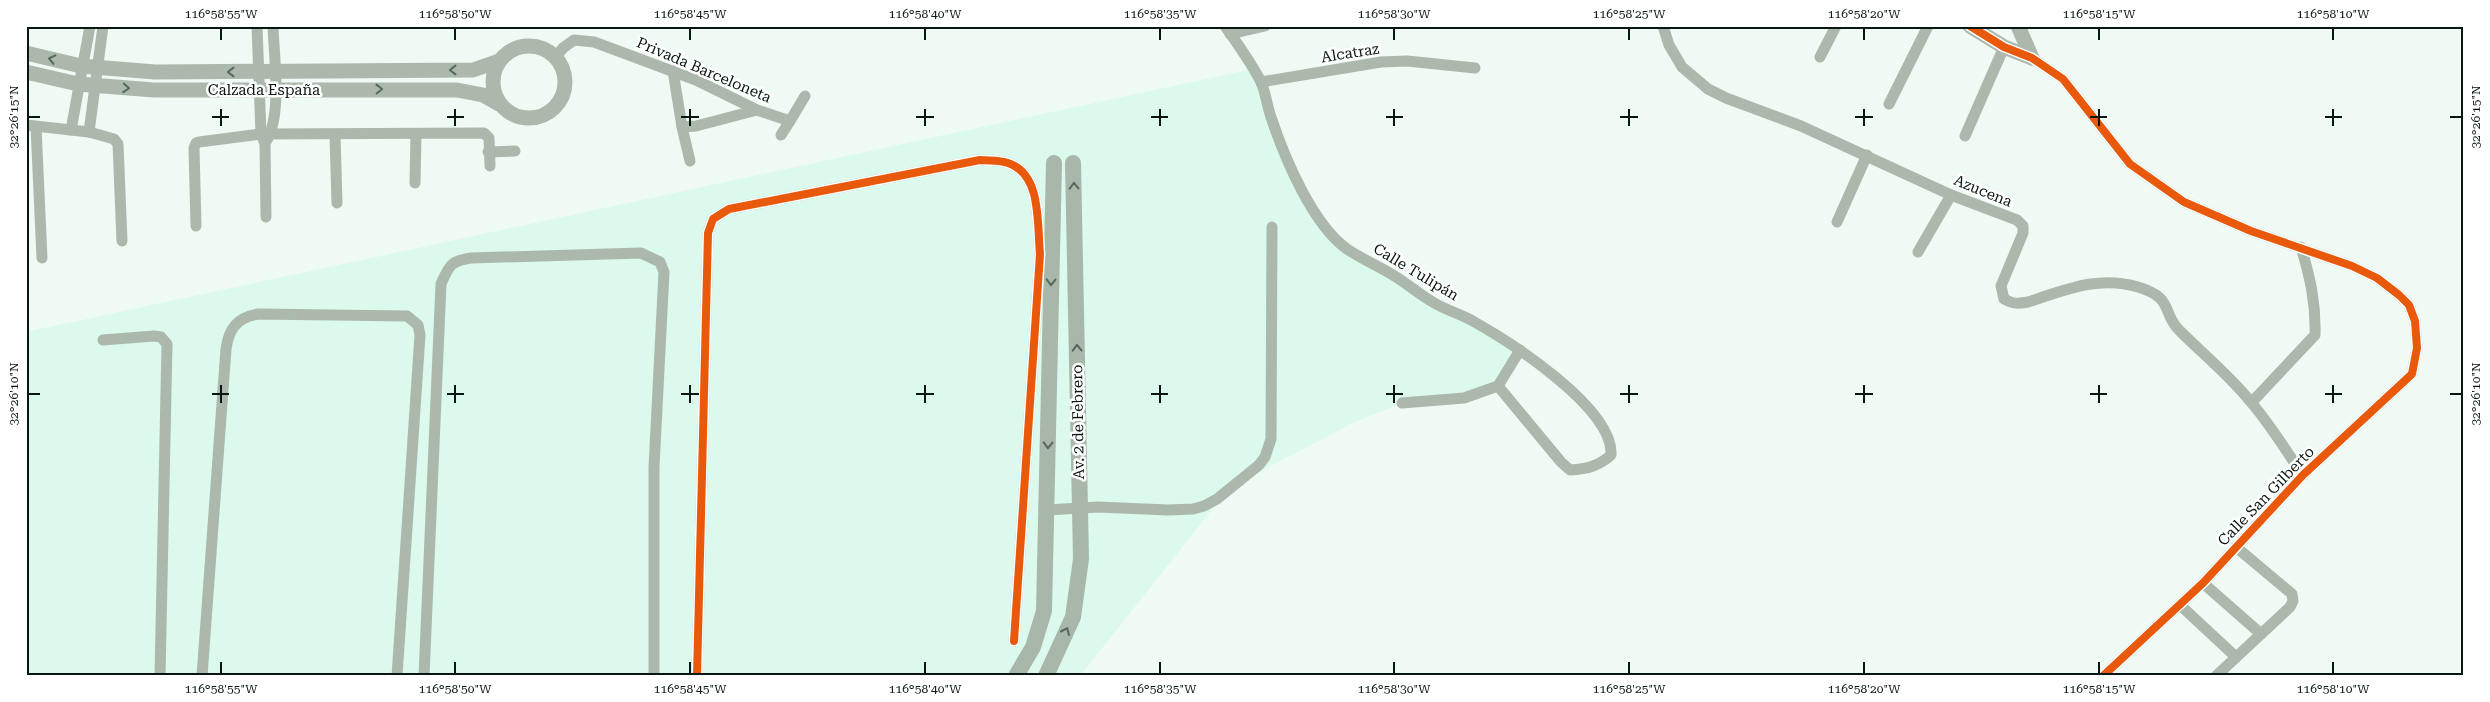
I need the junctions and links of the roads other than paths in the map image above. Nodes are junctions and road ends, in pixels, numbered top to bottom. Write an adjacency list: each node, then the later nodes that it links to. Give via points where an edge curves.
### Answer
1 (90, 26): 18 (street)
2 (103, 26): 19 (street)
3 (257, 26): 24 (street)
4 (273, 26): 24 (street)
5 (1265, 26): 11 (street)
6 (1663, 26): 47 (street, Azucena, via 1669,45 1682,67 1708,89)
7 (1836, 26): 14 (street)
8 (1928, 26): 33 (street)
9 (1970, 26): 12 (street)
10 (2017, 26): 12 (street); 16 (street)
11 (1228, 30): 25 (street, Calle Tulipán)
12 (2004, 47): 16 (street); 43 (street)
13 (26, 53): 18 (street, Calzada España, one-way to 13)
14 (1820, 57)
15 (555, 58): 17 (street, via 542,49 529,46 516,48); 22 (street, Privada Barceloneta, via 569,43 583,40); 32 (street, via 564,73 565,86 561,99 552,110 540,117 527,119 514,115)
16 (2032, 58): 60 (street, via 2063,79 2130,164 2184,202 2211,216)
17 (500, 61): 21 (street, Calzada España, one-way to 21, via 482,69); 32 (street, via 492,79 493,92)
18 (81, 66): 19 (street, Calzada España); 26 (street)
19 (99, 68): 24 (street, Calzada España, one-way to 19, via 155,72); 27 (street)
20 (1474, 68): 25 (street, Alcatraz, via 1398,61)
21 (424, 70): 24 (street, Calzada España); 28 (street)
22 (673, 71): 34 (street, Privada Barceloneta); 37 (street)
23 (26, 72): 26 (street, Calzada España)
24 (267, 72): 29 (street); 30 (street)
25 (1261, 82): 64 (street, Calle Tulipán, via 1284,151 1312,210 1327,232 1347,249 1432,302)
26 (78, 84): 27 (street, Calzada España); 38 (street)
27 (97, 86): 29 (street, Calzada España, one-way to 29); 39 (street)
28 (426, 88): 30 (street, Calzada España, one-way to 28); 32 (street, Calzada España, via 472,92)
29 (260, 91): 30 (street, Calzada España); 44 (street)
30 (275, 91): 44 (street)
31 (805, 96): 35 (street)
32 (500, 104)
33 (1889, 104)
34 (757, 110): 35 (street, Privada Barceloneta); 37 (street)
35 (790, 121): 42 (street)
36 (31, 126): 38 (street); 62 (street)
37 (682, 127): 48 (street)
38 (71, 130): 39 (street)
39 (89, 132): 59 (street, via 109,136 118,144)
40 (416, 134): 41 (street); 46 (street, via 486,133); 52 (street)
41 (334, 135): 44 (street); 54 (street)
42 (780, 135)
43 (1965, 136)
44 (265, 137): 55 (street); 57 (street, via 199,142 194,146)
45 (515, 151): 46 (street)
46 (488, 152): 51 (street)
47 (1867, 155): 53 (street, Azucena); 56 (street)
48 (690, 161)
49 (1054, 163): 50 (street, via 1062,159); 70 (main road, Av. 2 de Febrero, one-way to 70)
50 (1073, 163): 69 (main road, Av. 2 de Febrero, one-way to 50)
51 (490, 166)
52 (415, 183)
53 (1951, 195): 61 (street); 66 (street, Azucena, via 2017,220 2022,226 2023,233 2001,286 2004,298 2019,304 2093,282 2112,281 2140,287 2166,303 2178,330)
54 (337, 203)
55 (266, 217)
56 (1837, 222)
57 (196, 226)
58 (1272, 227): 69 (street, via 1271,439 1265,457 1217,499 1193,509)
59 (122, 241)
60 (2301, 247): 66 (street, via 2313,287 2315,335); 68 (street, Calle San Gilberto, via 2377,278 2399,295 2409,305 2415,322 2417,348 2412,374)
61 (1918, 252)
62 (42, 258)
63 (103, 340): 77 (street, via 154,336 161,337 167,344)
64 (1520, 350): 65 (street); 65 (street, Calle Tulipán, via 1575,395 1606,432 1612,444 1611,455 1603,463 1570,470)
65 (1498, 386): 67 (street, via 1464,398)
66 (2252, 402): 68 (street)
67 (1402, 403)
68 (2303, 475): 71 (street, Calle San Gilberto)
69 (1080, 507): 70 (street); 84 (main road, Av. 2 de Febrero, one-way to 69, via 1073,617 1081,559)
70 (1047, 510): 83 (main road, Av. 2 de Febrero, via 1044,611 1033,646)
71 (2236, 547): 72 (street, Calle San Gilberto); 74 (street, via 2292,594 2290,608)
72 (2203, 583): 73 (street, Calle San Gilberto); 74 (street)
73 (2180, 605): 76 (street); 85 (street, Calle San Gilberto)
74 (2261, 634): 76 (street)
75 (1014, 641): 82 (street, via 1040,254 1034,191 1027,176 1008,163 980,160 729,209 714,219 708,233)
76 (2236, 656): 86 (street)
77 (160, 676)
78 (202, 676): 79 (street, via 226,349 231,329 238,320 258,314 407,316 418,325 420,335)
79 (397, 676)
80 (424, 676): 81 (street, via 442,284 449,266 458,260 471,258 641,252 660,262 664,272 654,467)
81 (654, 676)
82 (697, 676)
83 (1016, 676)
84 (1046, 676)
85 (2103, 676)
86 (2216, 676)

